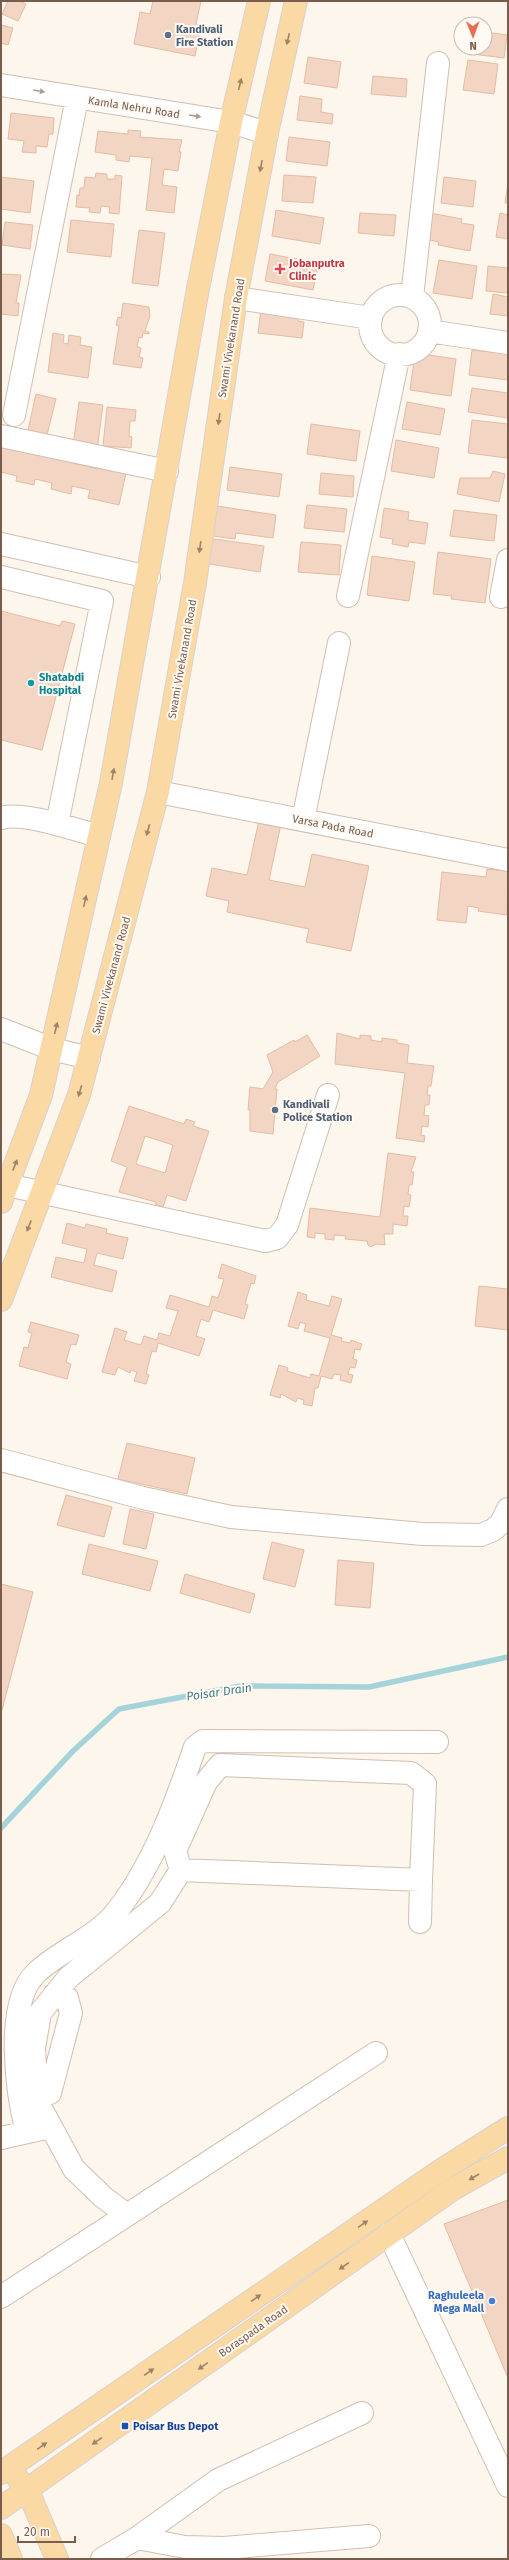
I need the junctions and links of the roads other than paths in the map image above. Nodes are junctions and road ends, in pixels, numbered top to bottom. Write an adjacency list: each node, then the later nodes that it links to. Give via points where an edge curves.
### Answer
1 (259, 1): 6 (main road, one-way to 1)
2 (296, 1): 7 (main road, Swami Vivekanand Road, one-way to 7)
3 (438, 63): 8 (street)
4 (1, 85): 5 (street, Kamla Nehru Road, one-way to 5)
5 (77, 98): 6 (street, Kamla Nehru Road, one-way to 6); 14 (street)
6 (231, 122): 7 (street, Kamla Nehru Road); 16 (main road, via 197,294)
7 (267, 133): 9 (main road, Swami Vivekanand Road, one-way to 9)
8 (412, 297): 10 (street, via 402,295 384,299 377,305); 11 (street, via 427,311)
9 (236, 298): 10 (street); 24 (main road, Swami Vivekanand Road, one-way to 24, via 195,583)
10 (371, 318): 13 (street, via 371,332 375,340 389,352)
11 (429, 331): 12 (street); 13 (street, via 418,348)
12 (508, 343)
13 (399, 354): 21 (street)
14 (14, 415)
15 (1, 436): 16 (street)
16 (167, 471): 20 (main road)
17 (1, 544): 20 (street)
18 (508, 560): 22 (street)
19 (1, 577): 27 (street, via 102,601)
20 (149, 577): 28 (main road, one-way to 20)
21 (348, 596)
22 (501, 597)
23 (339, 643): 26 (street)
24 (158, 792): 26 (street, Varsa Pada Road); 32 (main road, Swami Vivekanand Road, one-way to 32)
25 (1, 818): 27 (street, via 9,816)
26 (303, 820): 29 (street, Varsa Pada Road)
27 (57, 824): 28 (street)
28 (99, 836): 31 (main road, one-way to 28)
29 (508, 860)
30 (1, 1029): 31 (street)
31 (52, 1049): 32 (street); 34 (main road, one-way to 31, via 41,1095)
32 (89, 1058): 35 (main road, Swami Vivekanand Road, one-way to 35, via 79,1095)
33 (328, 1095): 35 (street, via 287,1225 277,1238 265,1241)
34 (4, 1194): 35 (street)
35 (41, 1194): 36 (main road, Swami Vivekanand Road, one-way to 36)
36 (1, 1300)
37 (1, 1460): 38 (street, via 143,1498 231,1517 423,1534 481,1535 501,1523)
38 (508, 1509)
39 (437, 1742): 48 (street, via 203,1741 195,1747 157,1841 132,1891 116,1913 99,1928 34,1974 20,2002 16,2035 19,2099)
40 (181, 1870): 41 (street); 41 (street, via 175,1851 206,1782 220,1765 411,1773 425,1784); 43 (street, via 160,1903 69,1977)
41 (421, 1880): 42 (street)
42 (420, 1922)
43 (54, 1995): 45 (street, via 67,1998 71,2013); 46 (street, via 40,2013 34,2048 37,2100)
44 (376, 2053): 51 (street)
45 (50, 2093)
46 (52, 2126): 48 (street); 51 (street, via 74,2169 103,2197)
47 (508, 2128): 55 (main road, one-way to 47, via 440,2171)
48 (27, 2132): 49 (street)
49 (1, 2138)
50 (508, 2158): 52 (main road, Boraspada Road, one-way to 52, via 453,2189)
51 (127, 2215): 53 (street)
52 (389, 2234): 56 (street); 57 (main road, Boraspada Road, one-way to 57)
53 (4, 2291)
54 (362, 2413): 61 (street, via 218,2480)
55 (4, 2467): 57 (main road)
56 (508, 2486)
57 (28, 2491): 58 (main road, Boraspada Road); 63 (main road)
58 (1, 2508)
59 (1, 2535): 62 (main road)
60 (369, 2536): 61 (street, via 224,2548 185,2547)
61 (137, 2538): 64 (street)
62 (11, 2559)
63 (57, 2559)
64 (102, 2559)

